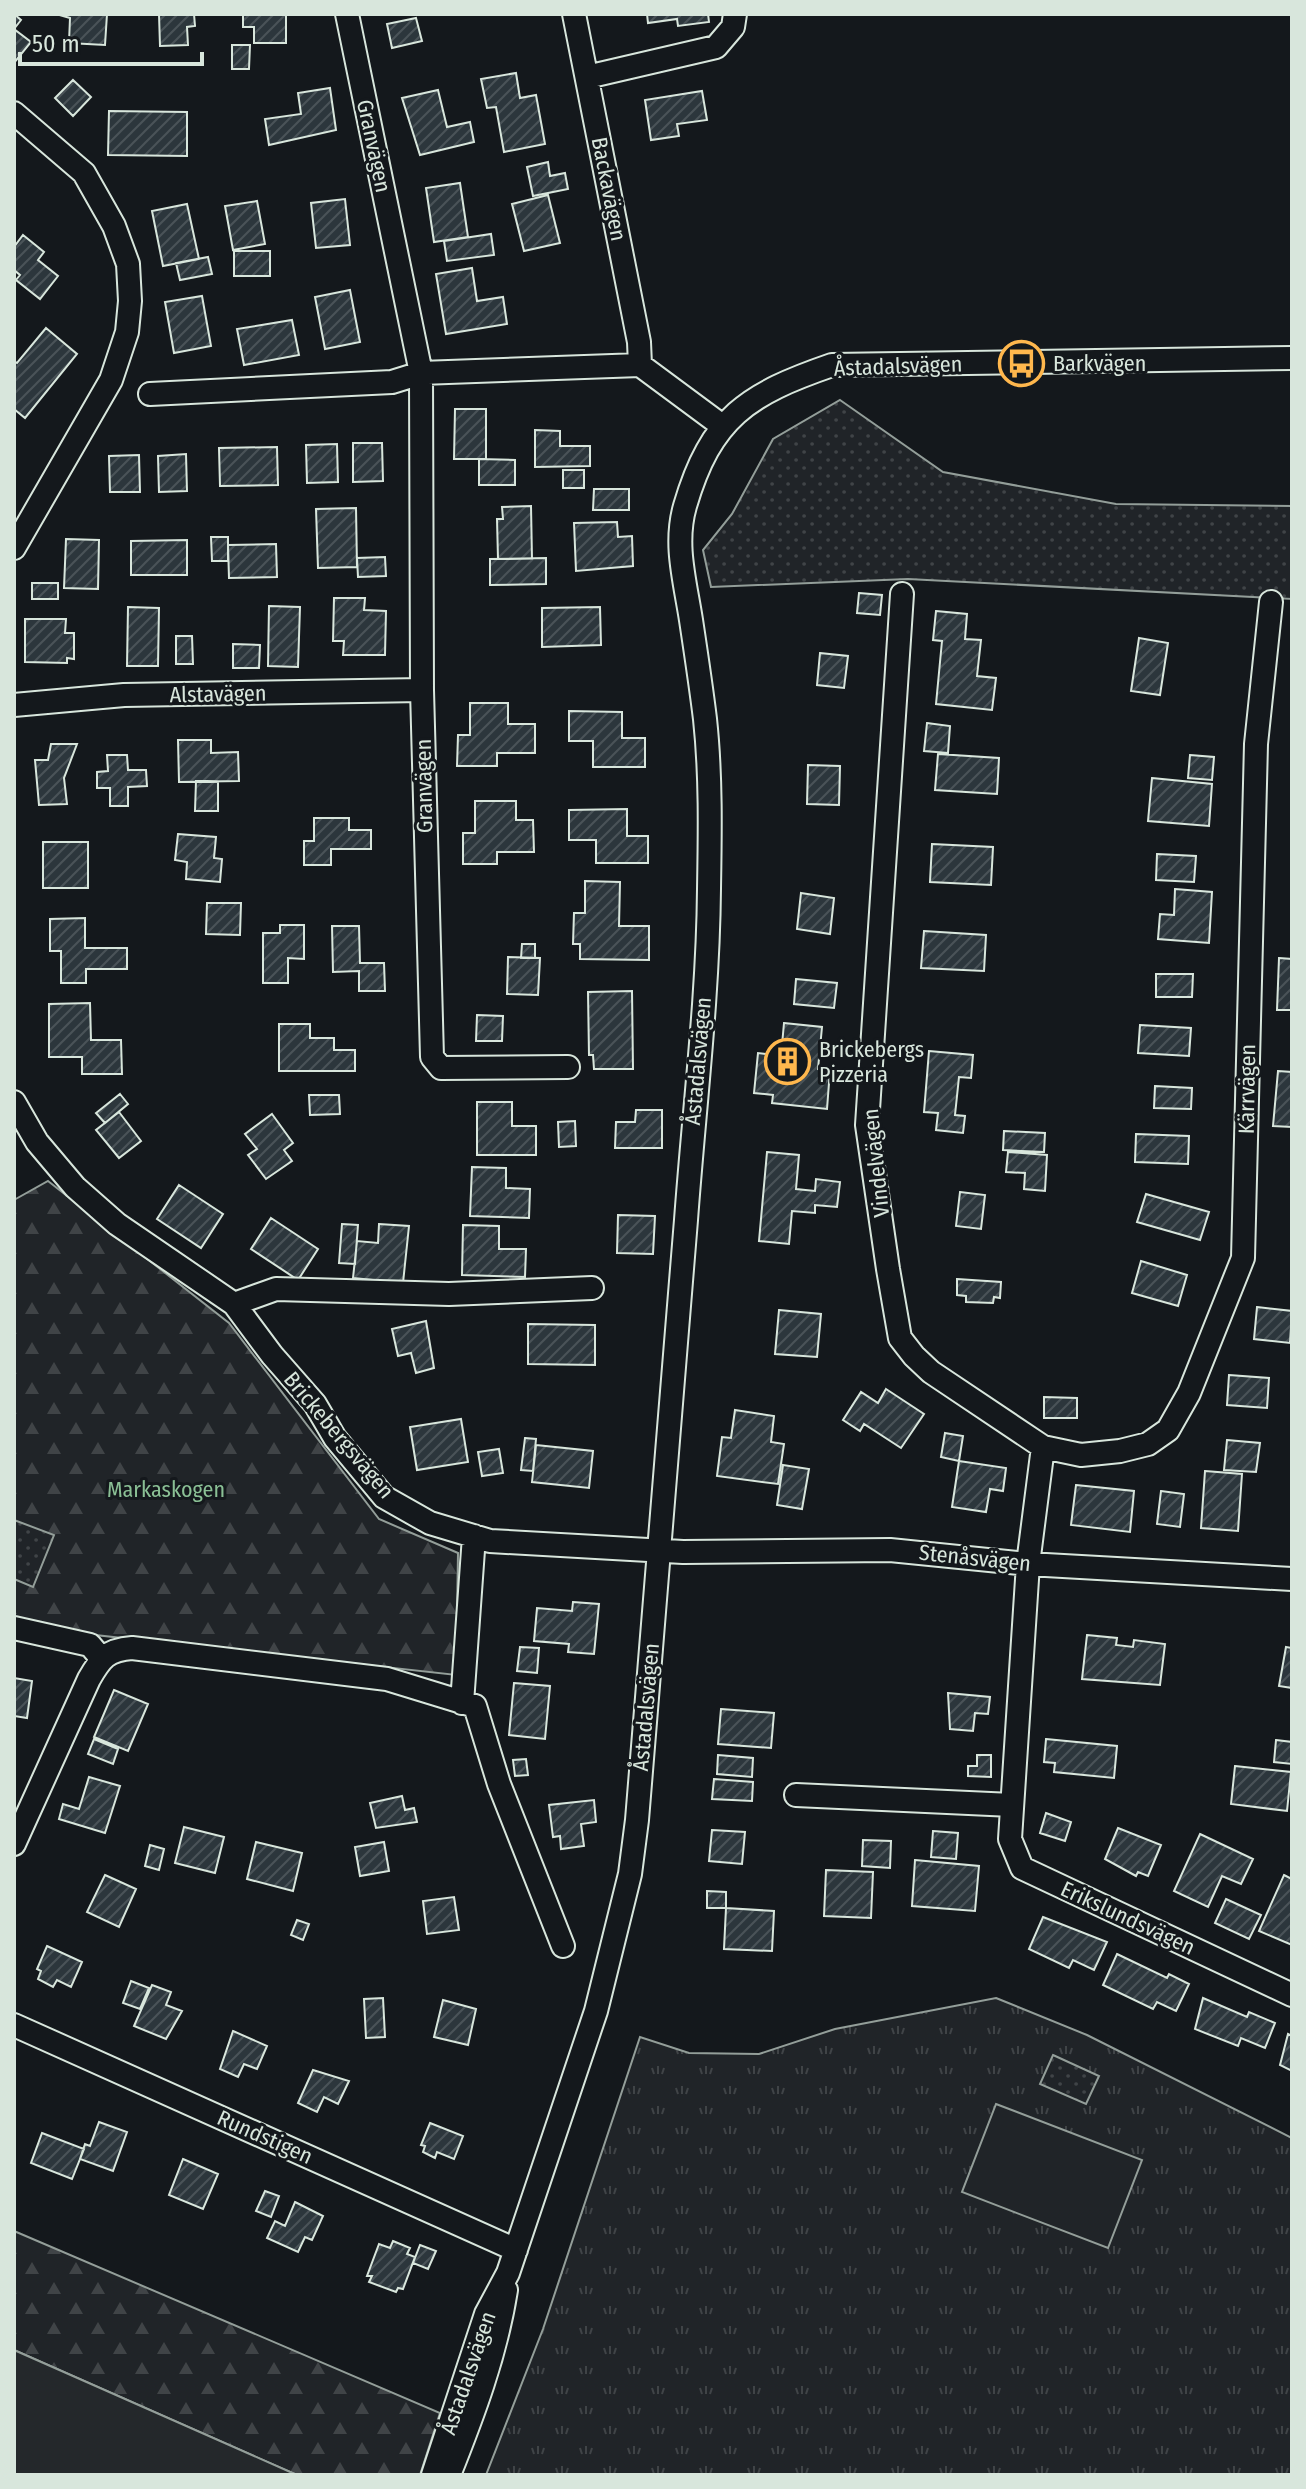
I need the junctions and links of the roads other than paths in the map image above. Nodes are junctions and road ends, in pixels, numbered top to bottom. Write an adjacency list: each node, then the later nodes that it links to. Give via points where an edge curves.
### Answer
1 (347, 14): 8 (street, Granvägen)
2 (574, 14): 4 (street, Backavägen)
3 (735, 14): 4 (street, via 733,27 716,47)
4 (587, 77): 7 (street, Backavägen)
5 (14, 113): 11 (street, via 84,173 128,264 130,301 127,332 111,380)
6 (1292, 358): 10 (street, Åstadalsvägen, via 832,365 753,399)
7 (640, 365): 8 (street); 10 (street)
8 (421, 373): 9 (street, via 392,382); 14 (street, Granvägen)
9 (150, 394)
10 (721, 425): 22 (street, Åstadalsvägen, via 698,471 680,533 681,573 705,721 709,894)
11 (14, 548)
12 (902, 594): 20 (street, Vindelvägen, via 867,1125 888,1269 900,1338 914,1356)
13 (1271, 602): 20 (street, Kärrvägen, via 1254,803 1243,1258 1189,1393 1168,1430 1148,1444 1120,1451 1081,1455)
14 (422, 690): 15 (street, Alstavägen, via 124,695); 16 (street, Granvägen, via 432,1057 441,1068)
15 (14, 705)
16 (568, 1067)
17 (14, 1102): 19 (street, Brickebergsvägen, via 37,1142 75,1187 117,1224)
18 (592, 1288): 19 (street, via 449,1294 276,1289)
19 (234, 1304): 21 (street, Brickebergsvägen, via 384,1497 430,1523)
20 (1043, 1447): 23 (street)
21 (474, 1536): 22 (street, Brickebergsvägen); 27 (street)
22 (659, 1550): 23 (street, Stenåsvägen, via 890,1550); 34 (street, Åstadalsvägen, via 630,1874 596,2011)
23 (1028, 1564): 24 (street, Stenåsvägen); 29 (street, Erikslundsvägen)
24 (1292, 1579)
25 (14, 1628): 26 (street, via 90,1645)
26 (101, 1658): 27 (street, via 112,1650 132,1648 253,1662 387,1679); 30 (street)
27 (462, 1703): 31 (street, via 475,1706 499,1784)
28 (796, 1795): 29 (street)
29 (1012, 1805): 32 (street, Erikslundsvägen, via 1010,1839 1022,1868)
30 (14, 1844)
31 (563, 1946)
32 (1292, 1995)
33 (14, 2025): 34 (street, Rundstigen)
34 (516, 2250): 35 (street, Åstadalsvägen)
35 (508, 2273): 36 (street, Åstadalsvägen, via 486,2314); 37 (street, Åstadalsvägen, via 501,2319)
36 (433, 2475)
37 (449, 2475)

